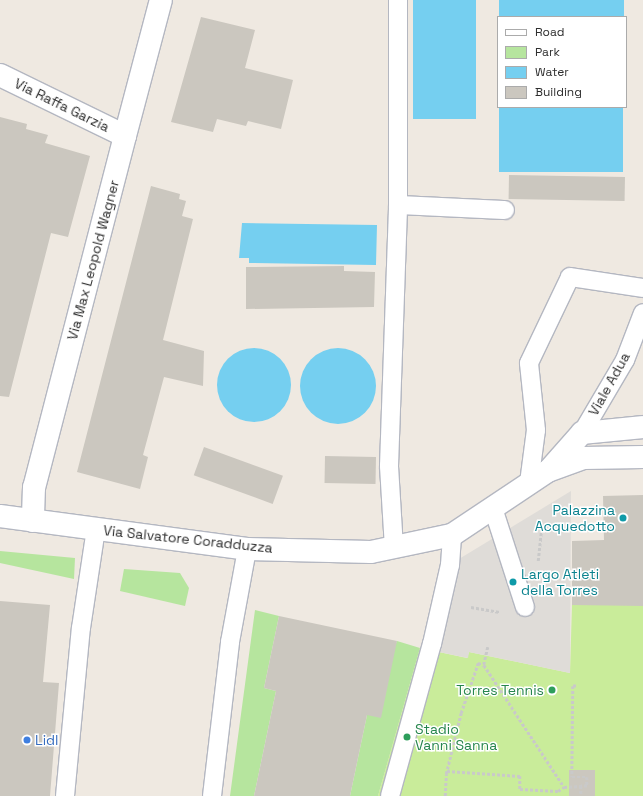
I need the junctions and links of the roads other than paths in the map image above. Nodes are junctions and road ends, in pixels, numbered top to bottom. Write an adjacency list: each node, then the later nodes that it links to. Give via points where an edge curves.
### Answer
1 (161, 0): 4 (main road, Via Max Leopold Wagner)
2 (398, 0): 5 (lane)
3 (0, 75): 4 (main road, Via Raffa Garzia)
4 (125, 136): 16 (main road, Via Max Leopold Wagner, via 34,487)
5 (398, 205): 6 (lane); 19 (lane, via 389,466)
6 (505, 210)
7 (643, 288): 13 (lane, via 570,277 529,364 536,430)
8 (643, 313): 10 (lane, Viale Adua, via 625,360)
9 (643, 427): 10 (main road)
10 (582, 433): 12 (main road, Via Salvatore Coradduzza)
11 (643, 457): 12 (main road, Via Salvatore Coradduzza, via 584,458)
12 (548, 471): 13 (main road, Via Salvatore Coradduzza)
13 (529, 484): 14 (main road, Via Salvatore Coradduzza)
14 (492, 508): 18 (main road, Via Salvatore Coradduzza); 21 (lane)
15 (0, 516): 16 (main road, Via Salvatore Coradduzza)
16 (33, 521): 17 (main road, Via Salvatore Coradduzza)
17 (96, 529): 20 (main road, Via Salvatore Coradduzza); 22 (lane, via 82,628)
18 (452, 535): 19 (main road, Via Salvatore Coradduzza); 24 (lane, via 450,565 432,644)
19 (394, 548): 20 (main road, Via Salvatore Coradduzza, via 371,552)
20 (247, 549): 23 (lane, via 230,642)
21 (525, 608)
22 (65, 796)
23 (212, 796)
24 (390, 796)

